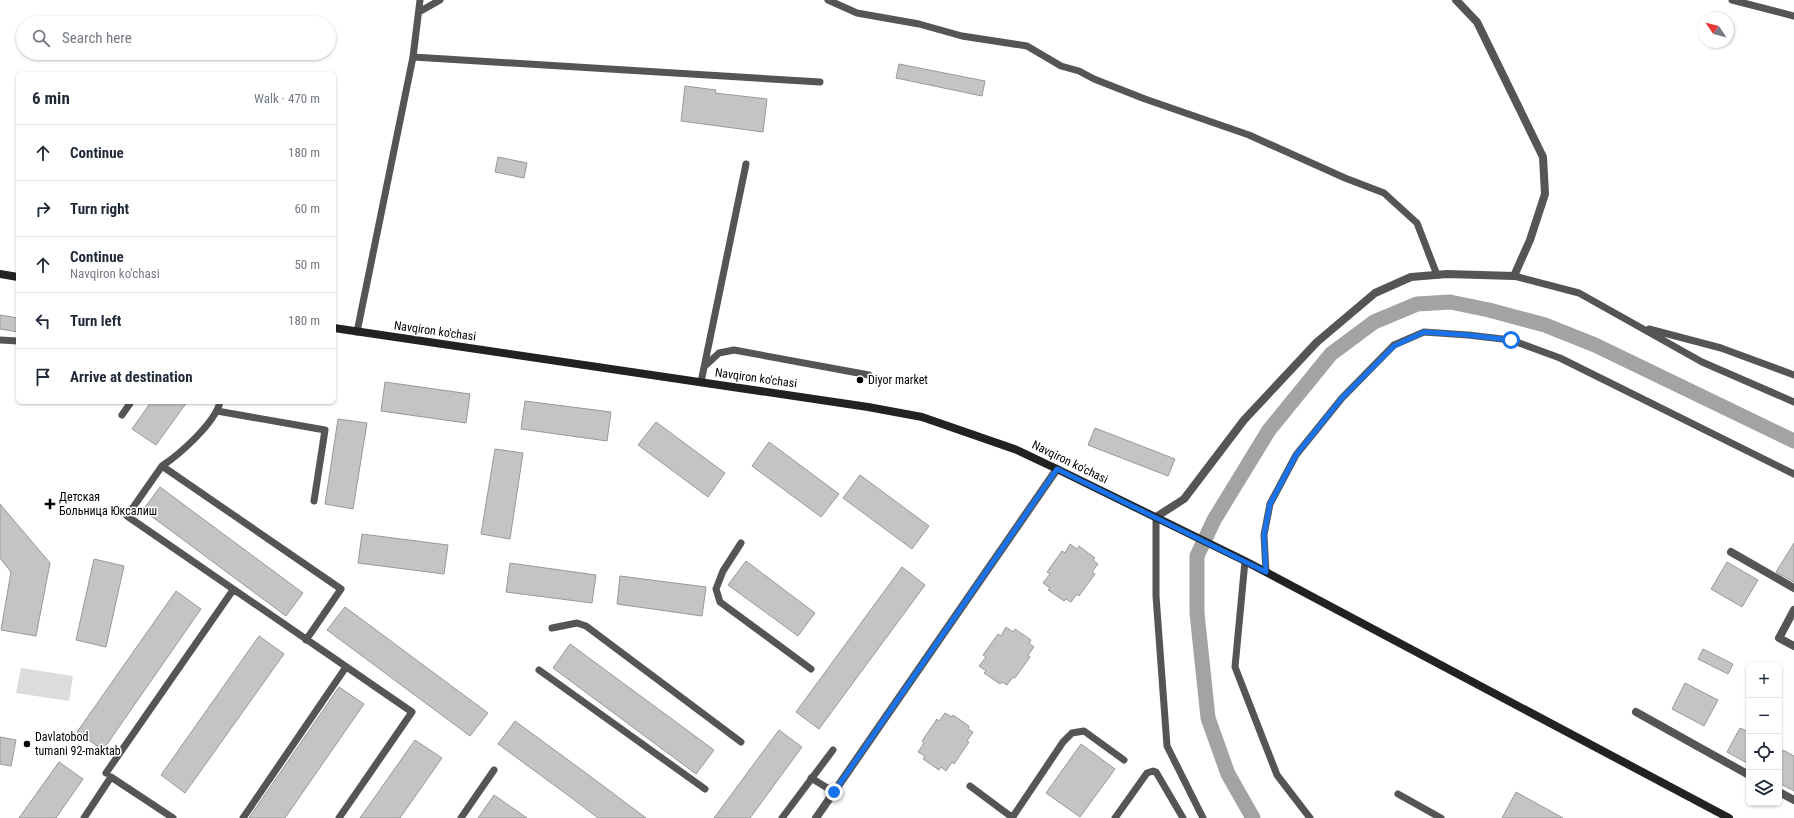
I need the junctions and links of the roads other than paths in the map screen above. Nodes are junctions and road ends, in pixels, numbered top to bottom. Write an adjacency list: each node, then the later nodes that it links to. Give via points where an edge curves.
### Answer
1 (420, 0): 6 (lane)
2 (440, 0): 6 (lane)
3 (828, 0): 12 (lane, via 857,13 919,24 962,36 1027,46 1062,66 1145,99 1249,135 1384,193 1417,223)
4 (1456, 0): 13 (street, via 1477,22 1543,157 1545,194 1530,240)
5 (1732, 0): 7 (lane)
6 (418, 12): 8 (lane)
7 (1794, 16)
8 (413, 56): 9 (lane); 17 (lane)
9 (820, 82)
10 (746, 164): 20 (lane)
11 (0, 274): 14 (main road)
12 (1437, 275): 13 (street); 33 (street, via 1411,277 1374,293 1317,342 1244,420 1184,499)
13 (1514, 276): 15 (lane, via 1579,294)
14 (16, 277)
15 (1638, 326): 22 (lane, via 1721,348); 24 (lane, via 1702,362)
16 (336, 328): 17 (main road, Navqiron ko'chasi)
17 (357, 332): 23 (main road, Navqiron ko'chasi)
18 (0, 340): 19 (lane)
19 (16, 341)
20 (704, 366): 21 (lane, via 719,353 734,350); 23 (lane)
21 (869, 375)
22 (1794, 375)
23 (701, 382): 30 (main road, Navqiron ko'chasi, via 922,417 1017,450)
24 (1794, 402)
25 (130, 404): 28 (lane)
26 (219, 404): 27 (lane)
27 (217, 411): 29 (lane, via 179,454); 32 (lane, via 326,430)
28 (122, 415)
29 (162, 466): 39 (lane, via 127,516); 42 (lane, via 341,589)
30 (1057, 469): 33 (main road, Navqiron ko'chasi); 57 (street)
31 (1794, 474): 37 (lane, via 1560,358 1511,340 1424,332 1394,346 1342,398 1296,455 1270,504 1264,535)
32 (314, 501)
33 (1156, 517): 36 (main road, Navqiron ko'chasi); 71 (lane, via 1156,596 1167,746)
34 (741, 543): 45 (lane, via 723,571 716,589 720,602)
35 (1731, 552): 38 (street)
36 (1245, 560): 37 (main road, Navqiron ko'chasi); 72 (lane, via 1235,667 1276,775)
37 (1266, 572): 74 (main road, Navqiron ko'chasi)
38 (1794, 588)
39 (233, 590): 42 (lane); 52 (lane)
40 (1794, 610): 43 (street, via 1779,638)
41 (552, 628): 48 (lane, via 577,623 586,626)
42 (306, 640): 44 (lane)
43 (1794, 646)
44 (346, 667): 63 (lane); 64 (lane, via 412,712)
45 (811, 669)
46 (539, 670): 56 (lane)
47 (1636, 712): 53 (street)
48 (741, 742)
49 (833, 750): 54 (lane)
50 (1124, 760): 68 (lane, via 1084,731 1072,733 1063,742)
51 (494, 770): 65 (lane)
52 (106, 773)
53 (1746, 773)
54 (811, 778): 57 (lane); 66 (lane)
55 (970, 786): 68 (lane)
56 (705, 789)
57 (834, 792): 67 (street)
58 (1398, 794): 73 (lane)
59 (1782, 794): 60 (street)
60 (1794, 800)
61 (84, 818): 62 (lane, via 111,777)
62 (173, 818)
63 (243, 818)
64 (339, 818)
65 (461, 818)
66 (782, 818)
67 (816, 818)
68 (1012, 818)
69 (1114, 818): 70 (lane, via 1147,773 1152,771 1156,772)
70 (1183, 818)
71 (1203, 818)
72 (1310, 818)
73 (1441, 818)
74 (1729, 818)

